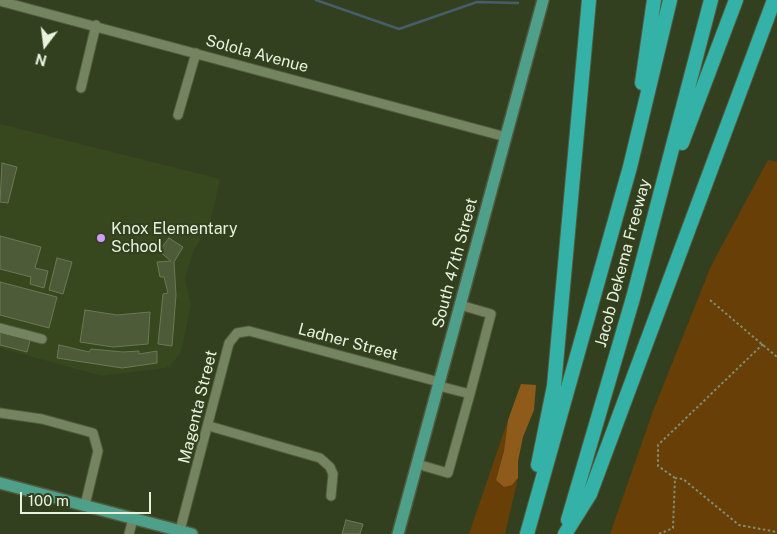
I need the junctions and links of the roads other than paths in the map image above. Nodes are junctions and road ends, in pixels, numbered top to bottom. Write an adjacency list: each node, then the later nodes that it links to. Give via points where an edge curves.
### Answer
1 (543, 0): 13 (main road, South 47th Street)
2 (590, 0): 32 (highway, via 554,386)
3 (654, 0): 14 (highway)
4 (670, 0): 14 (highway, Jacob Dekema Freeway)
5 (711, 0): 15 (highway, Jacob Dekema Freeway)
6 (736, 0): 15 (highway, via 685,133)
7 (774, 0): 34 (highway, via 590,494)
8 (0, 1): 9 (street, Solola Avenue)
9 (96, 25): 10 (street, Solola Avenue); 11 (street)
10 (196, 52): 12 (street); 13 (street, Solola Avenue)
11 (81, 88)
12 (178, 115)
13 (506, 137): 16 (main road, South 47th Street)
14 (630, 167): 33 (highway, Jacob Dekema Freeway)
15 (633, 298): 34 (highway, Jacob Dekema Freeway)
16 (460, 305): 20 (main road, South 47th Street); 21 (street, via 491,314)
17 (0, 328): 19 (street)
18 (249, 331): 20 (street, Ladner Street); 23 (street, Magenta Street, via 237,333 230,343)
19 (42, 339)
20 (439, 384): 21 (street, Ladner Street); 24 (main road, South 47th Street)
21 (470, 394): 24 (street, via 448,473)
22 (0, 413): 27 (street, via 42,419 93,433 98,451)
23 (209, 426): 26 (street, via 320,458 333,474); 29 (street, Magenta Street)
24 (417, 464): 31 (main road, South 47th Street)
25 (0, 483): 27 (main road)
26 (331, 496)
27 (85, 506): 28 (main road)
28 (133, 519): 29 (main road); 30 (street)
29 (184, 533)
30 (129, 534)
31 (398, 534)
32 (523, 534)
33 (527, 534)
34 (565, 534)

